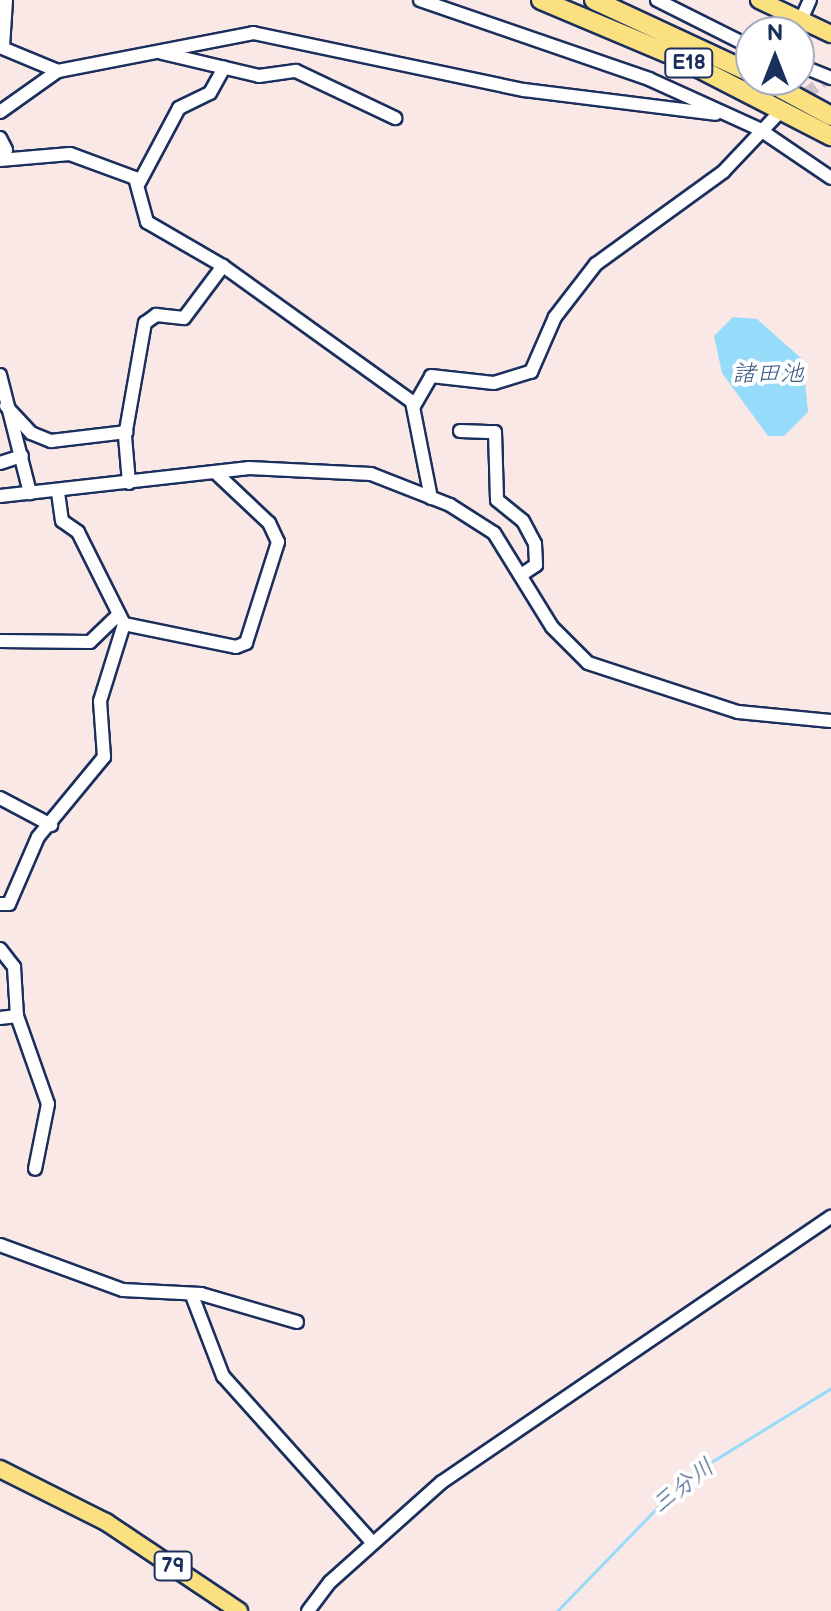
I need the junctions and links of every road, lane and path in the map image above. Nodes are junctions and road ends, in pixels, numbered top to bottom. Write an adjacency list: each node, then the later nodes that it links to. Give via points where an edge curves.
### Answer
1 (6, 0): 9 (street)
2 (420, 0): 16 (street, via 649,79)
3 (541, 0): 21 (highway, E18, via 679,58)
4 (594, 0): 11 (highway, E18)
5 (657, 0): 8 (street)
6 (759, 0): 7 (main road)
7 (793, 16)
8 (735, 39)
9 (2, 47): 13 (street)
10 (162, 53): 12 (street); 13 (street); 16 (street, via 227,37 281,35 524,90)
11 (735, 66)
12 (224, 68): 19 (street, via 259,76 296,71); 26 (street, via 210,93 179,108)
13 (58, 71): 15 (street)
14 (794, 96): 17 (highway)
15 (0, 112)
16 (716, 114): 20 (street)
17 (831, 116)
18 (775, 117): 20 (street)
19 (395, 118)
20 (759, 129): 25 (street); 30 (street, via 723,172 596,264 555,317 531,372 494,383 431,376)
21 (831, 136)
22 (0, 138): 23 (street, via 6,150)
23 (0, 154)
24 (0, 160): 26 (street, via 70,154 119,166)
25 (831, 178)
26 (139, 183): 27 (street, via 147,222)
27 (223, 266): 30 (street); 32 (street, via 184,318 156,315 145,323)
28 (0, 375): 29 (street)
29 (6, 406): 32 (street, via 31,433 51,441); 33 (street)
30 (414, 406): 40 (street)
31 (460, 431): 41 (street, via 495,432 497,500 523,521 535,544 536,565)
32 (126, 432): 36 (street)
33 (22, 456): 34 (street); 38 (street)
34 (0, 463)
35 (216, 473): 36 (street); 40 (street, via 371,474); 42 (street, via 269,523 278,542 246,643 236,647)
36 (129, 483): 37 (street)
37 (58, 491): 38 (street); 42 (street, via 62,521 78,532)
38 (30, 493): 39 (street)
39 (0, 496)
40 (431, 498): 41 (street, via 494,533)
41 (521, 575): 44 (street, via 564,644 615,677 738,712)
42 (121, 619): 43 (street, via 90,642); 46 (street, via 100,701 104,757)
43 (0, 641)
44 (831, 721)
45 (0, 798): 46 (street)
46 (51, 825): 47 (street, via 20,871 9,904)
47 (0, 904)
48 (0, 949): 49 (street, via 14,967)
49 (17, 1016): 50 (street); 51 (street, via 48,1104)
50 (0, 1018)
51 (35, 1169)
52 (831, 1217): 57 (street, via 442,1482)
53 (0, 1245): 54 (street, via 123,1290)
54 (193, 1298): 55 (street, via 255,1306); 57 (street, via 223,1376 293,1445)
55 (297, 1322)
56 (0, 1469): 58 (main road, 79, via 106,1522)
57 (373, 1543): 59 (street)
58 (239, 1611)
59 (308, 1611)

